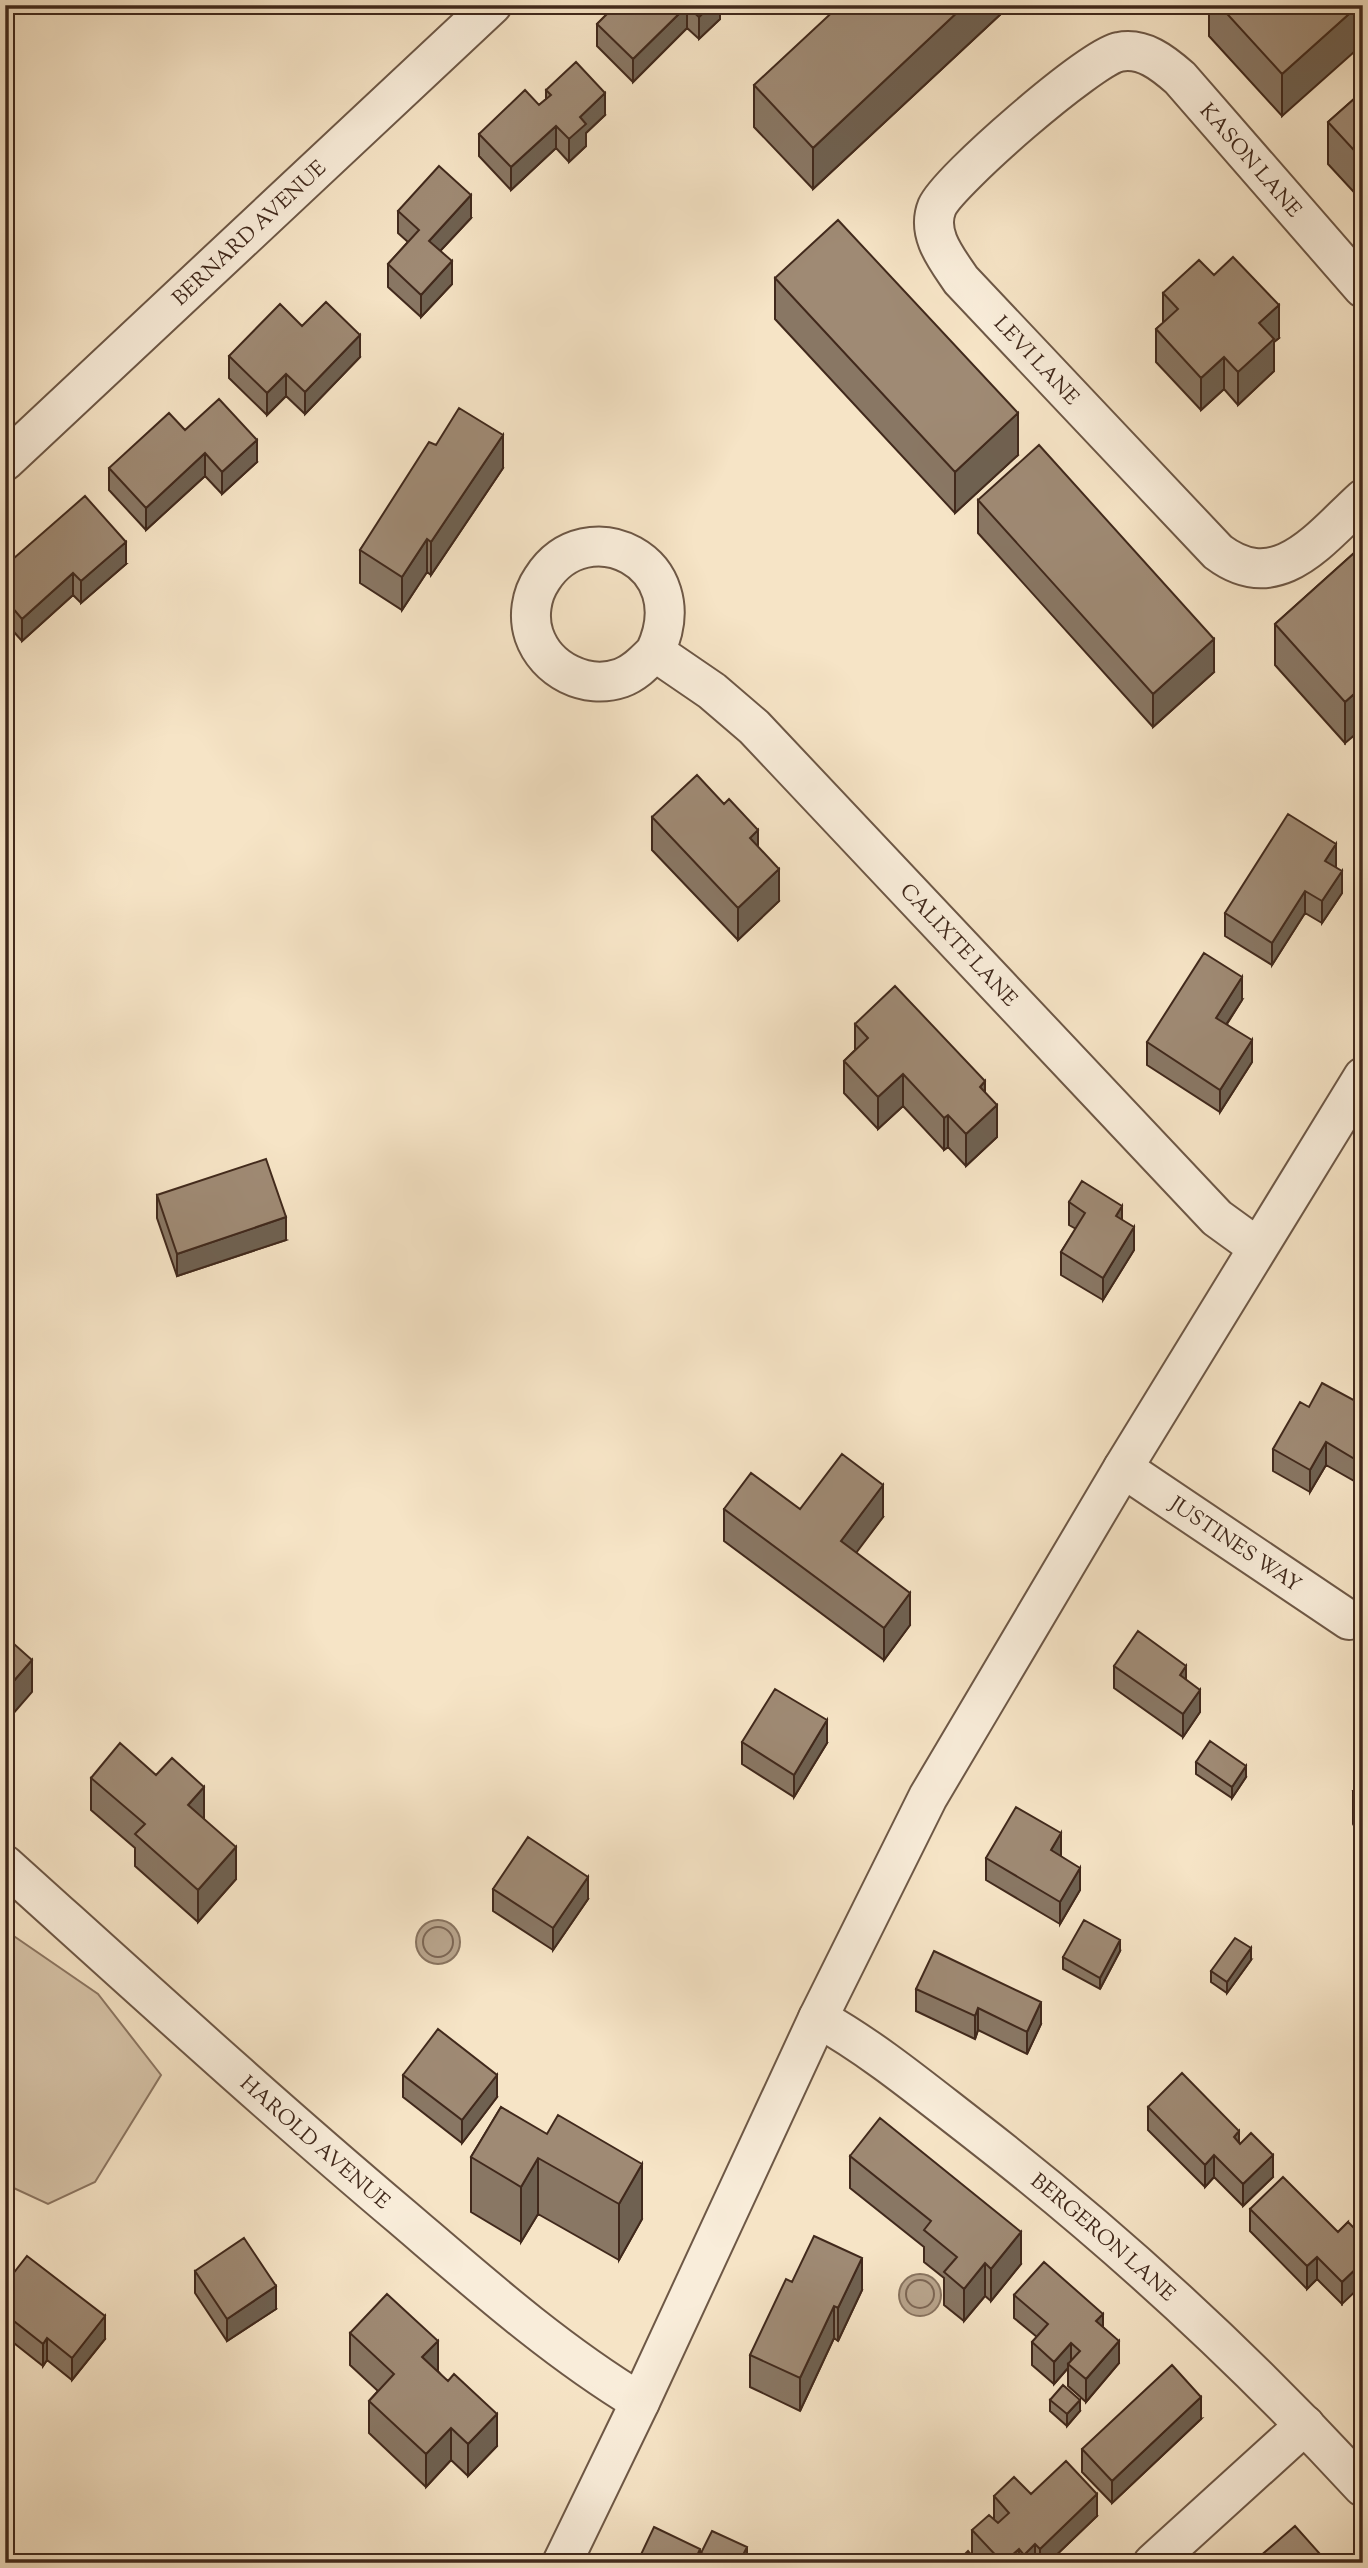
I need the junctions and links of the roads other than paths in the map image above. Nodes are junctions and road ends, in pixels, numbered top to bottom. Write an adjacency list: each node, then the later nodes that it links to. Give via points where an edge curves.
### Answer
1 (492, 5): 4 (street, BERNARD AVENUE)
2 (1127, 51): 3 (street, KASON LANE, via 1154,58 1180,78); 5 (street, LEVI LANE, via 1089,66 961,177 937,208 940,248 961,280 1231,562 1259,571 1285,564)
3 (1363, 288)
4 (5, 461)
5 (1363, 499)
6 (655, 652): 8 (street, CALIXTE LANE, via 754,727 1217,1218)
7 (1363, 1077): 8 (street)
8 (1257, 1247): 9 (street)
9 (1123, 1468): 10 (street, JUSTINES WAY); 12 (street, via 928,1797)
10 (1349, 1620)
11 (5, 1865): 13 (street, HAROLD AVENUE, via 285,2118 500,2300 599,2377)
12 (818, 2018): 13 (street); 14 (street, BERGERON LANE, via 861,2043 1092,2226 1208,2327)
13 (640, 2402): 16 (street)
14 (1305, 2425): 15 (street, BERGERON LANE); 17 (street)
15 (1363, 2487)
16 (562, 2563)
17 (1153, 2563)

